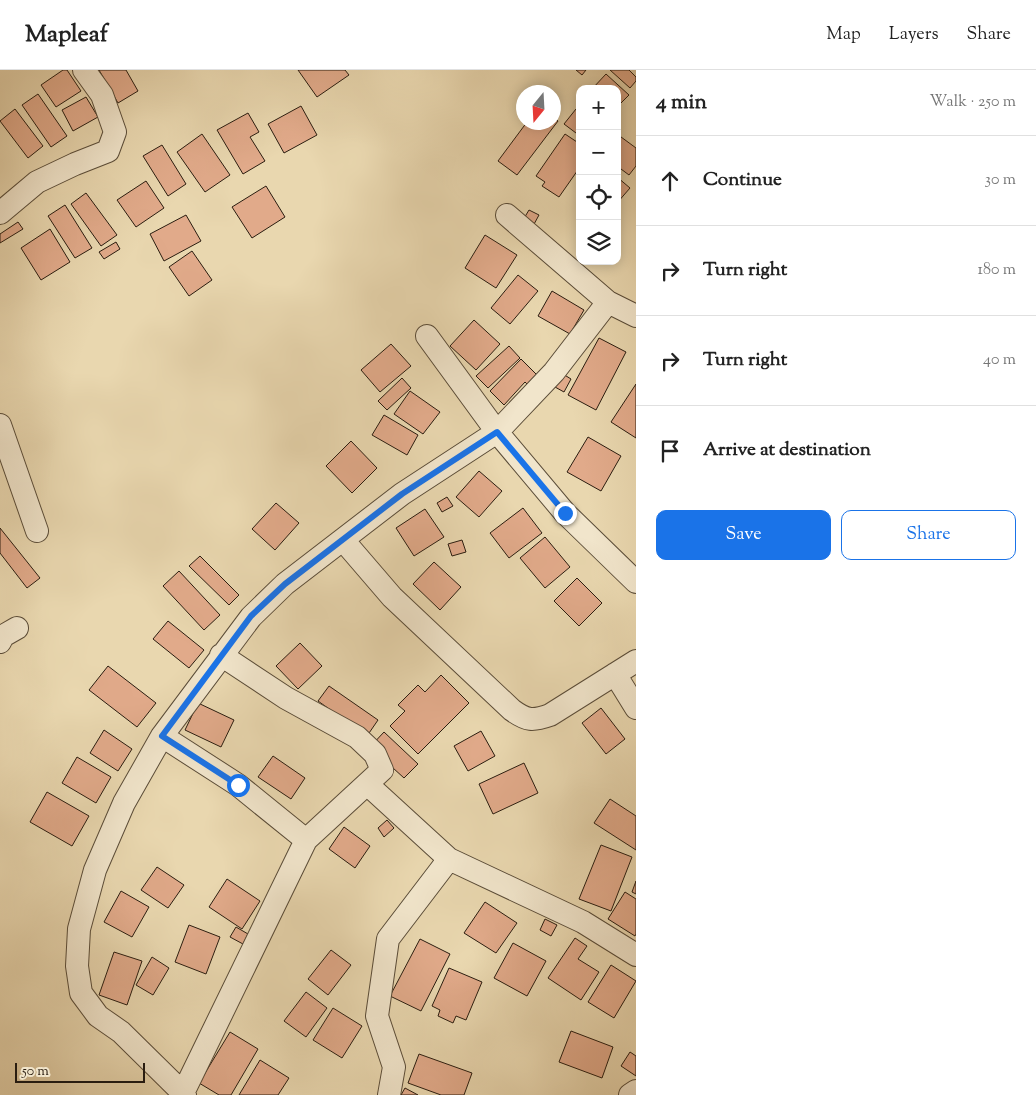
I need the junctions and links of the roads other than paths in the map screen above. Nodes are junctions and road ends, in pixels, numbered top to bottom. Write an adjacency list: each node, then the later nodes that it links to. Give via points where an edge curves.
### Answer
1 (84, 70): 2 (street, via 102,95 115,132 108,151 37,182)
2 (0, 213)
3 (507, 215): 4 (street)
4 (608, 302): 5 (street); 8 (street, via 554,372)
5 (636, 316)
6 (427, 336): 8 (street)
7 (0, 425): 9 (street)
8 (497, 432): 10 (street, via 402,494); 11 (street, via 565,513)
9 (37, 531)
10 (343, 540): 12 (street, via 278,590 251,616); 14 (street, via 392,597 521,717 535,720 550,715)
11 (636, 582)
12 (221, 655): 16 (street); 17 (street, via 286,698 357,737 375,754 382,770)
13 (636, 661): 14 (street)
14 (615, 674): 15 (street)
15 (636, 708)
16 (162, 736): 18 (street, via 238,785); 22 (street, via 124,803 95,870 79,929 77,966 81,993 98,1016 121,1032)
17 (367, 784): 18 (street); 19 (street)
18 (306, 840): 22 (street)
19 (449, 859): 20 (street, via 583,922); 23 (street, via 388,939 376,1016 394,1067)
20 (636, 954)
21 (636, 1091): 24 (street)
22 (184, 1094)
23 (389, 1095)
24 (630, 1095)

